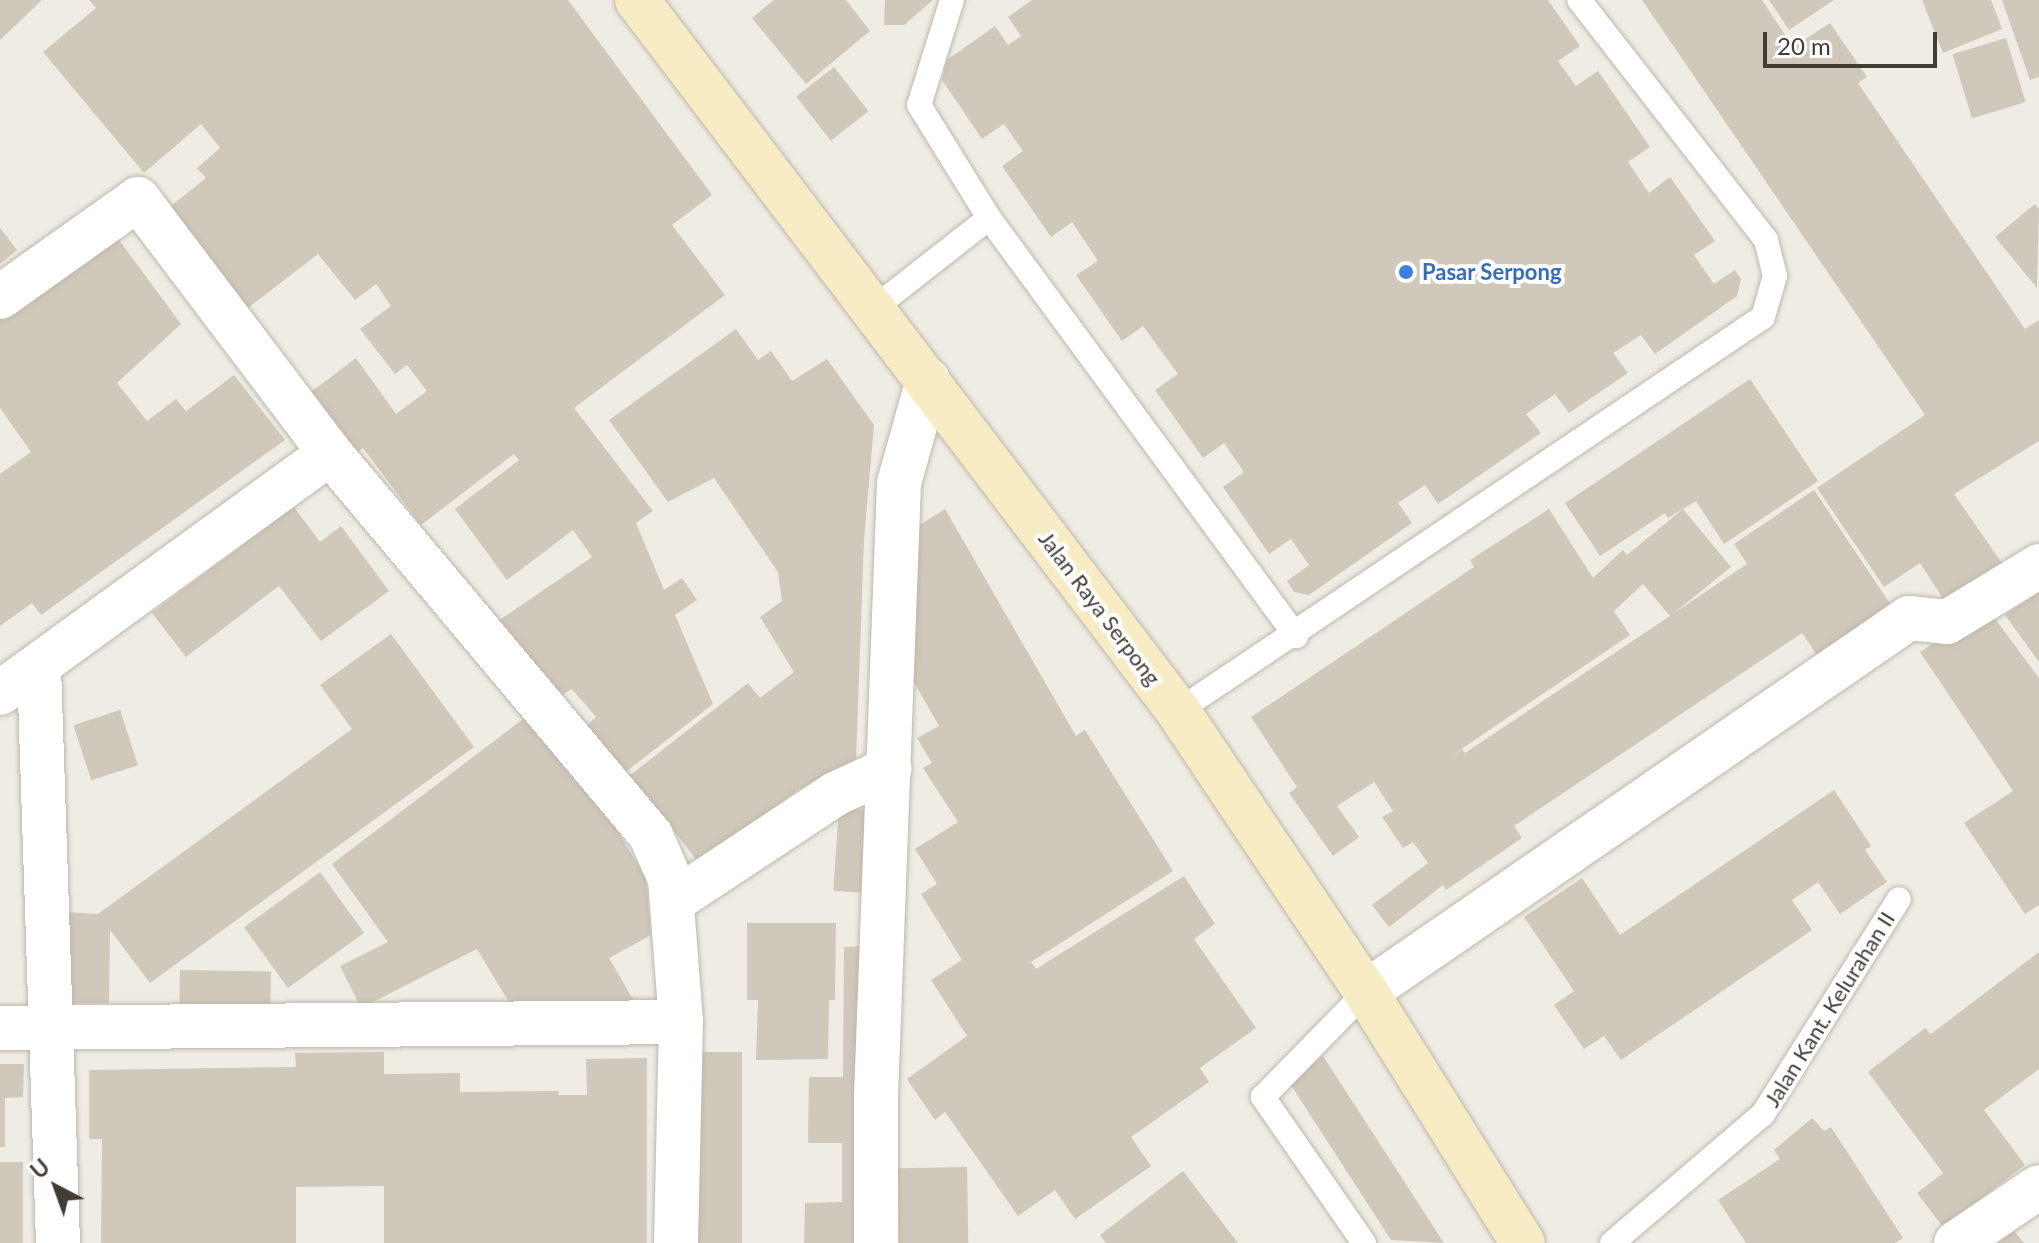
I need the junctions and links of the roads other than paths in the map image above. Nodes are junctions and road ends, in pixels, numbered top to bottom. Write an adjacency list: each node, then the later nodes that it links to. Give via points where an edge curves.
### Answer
1 (637, 0): 6 (main road, Jalan Raya Serpong)
2 (952, 0): 4 (lane, via 919,105)
3 (1579, 0): 10 (lane, via 1766,240 1774,262 1772,297 1763,317)
4 (989, 218): 6 (lane); 10 (lane)
5 (0, 297): 8 (street, via 138,199)
6 (873, 309): 7 (main road, Jalan Raya Serpong)
7 (928, 380): 13 (main road, Jalan Raya Serpong); 14 (street, via 899,483)
8 (330, 453): 11 (street); 16 (street, via 651,836 670,879)
9 (2039, 566): 17 (street, via 1947,622 1909,618)
10 (1296, 636): 13 (lane)
11 (39, 667): 12 (street); 20 (street)
12 (0, 693)
13 (1178, 711): 17 (main road, Jalan Raya Serpong)
14 (889, 769): 16 (street, via 835,794); 24 (street, via 876,1096)
15 (1899, 899): 27 (lane, Jalan Kant. Kelurahan II, via 1763,1114)
16 (672, 902): 18 (street)
17 (1366, 992): 25 (lane, via 1263,1097); 26 (main road, Jalan Raya Serpong)
18 (681, 1022): 20 (street); 23 (street)
19 (0, 1028): 20 (street)
20 (51, 1028): 22 (street)
21 (2039, 1187): 28 (street)
22 (58, 1243)
23 (676, 1243)
24 (876, 1243)
25 (1364, 1243)
26 (1523, 1243)
27 (1612, 1243)
28 (1956, 1243)

